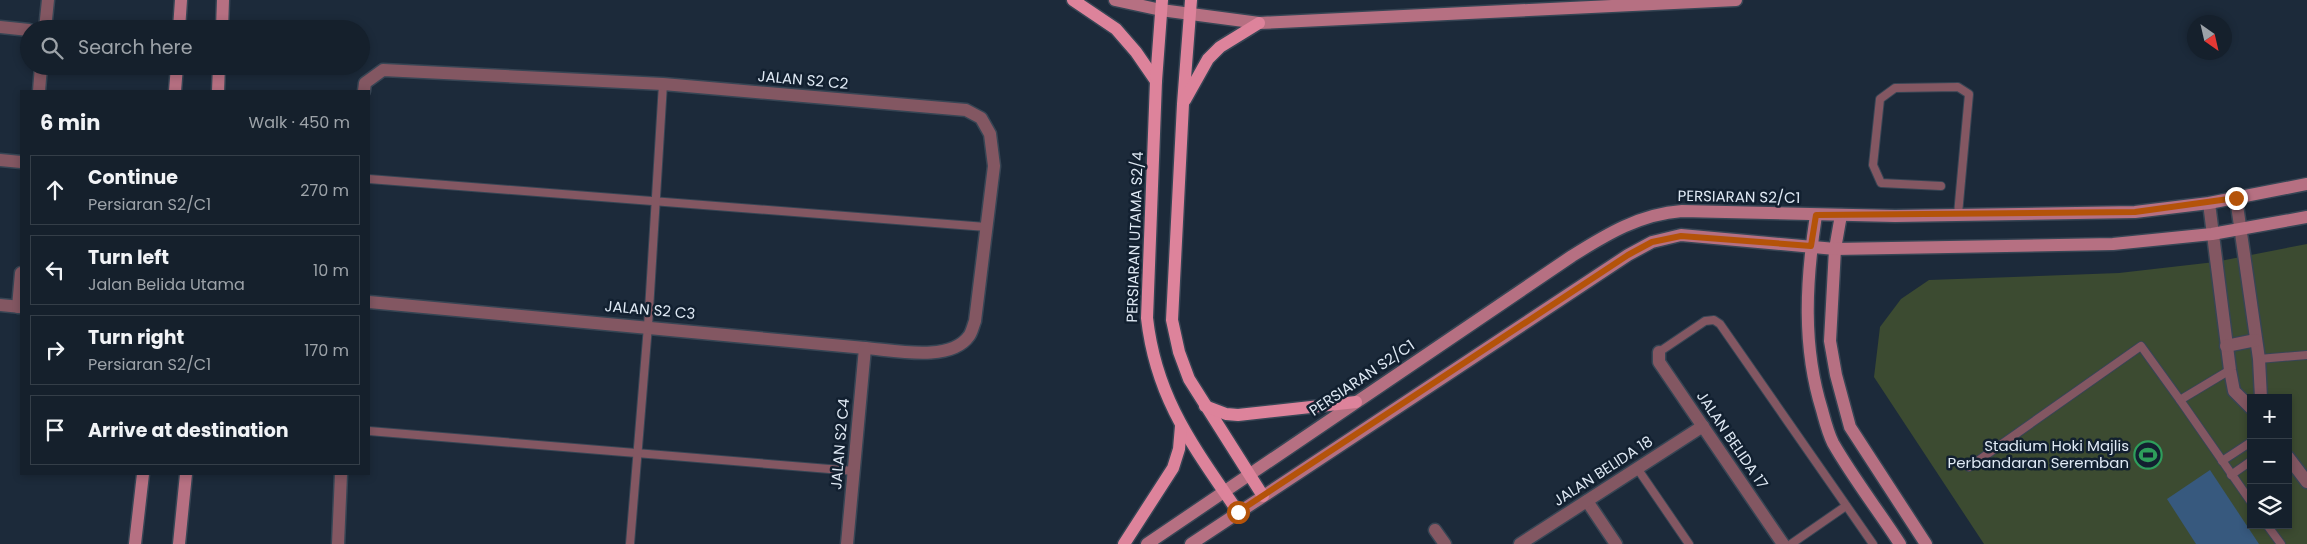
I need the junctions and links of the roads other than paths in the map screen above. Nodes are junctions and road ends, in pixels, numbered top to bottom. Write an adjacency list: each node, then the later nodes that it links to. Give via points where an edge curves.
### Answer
1 (48, 0): 10 (street)
2 (182, 0): 11 (main road)
3 (223, 0): 12 (main road)
4 (1074, 0): 19 (main road, via 1116,29)
5 (1115, 0): 8 (main road)
6 (1192, 0): 9 (main road)
7 (1736, 0): 13 (main road)
8 (1161, 5): 9 (main road); 19 (main road, PERSIARAN UTAMA S2/4)
9 (1190, 14): 13 (main road); 25 (main road)
10 (46, 20)
11 (180, 20)
12 (222, 20)
13 (1259, 23): 25 (main road, via 1220,47 1208,60)
14 (0, 27): 15 (street)
15 (20, 29)
16 (40, 75): 21 (street)
17 (176, 75): 22 (main road)
18 (219, 75): 23 (main road)
19 (1156, 81): 60 (main road, PERSIARAN UTAMA S2/4, via 1147,318 1150,345 1162,388)
20 (663, 84): 24 (street, JALAN S2 C2, via 382,70 365,83); 32 (lane); 38 (street, JALAN S2 C2, via 966,110 981,118 990,134 994,166)
21 (39, 90)
22 (175, 90)
23 (218, 90)
24 (364, 90)
25 (1183, 104): 59 (main road, via 1172,320 1189,380)
26 (0, 160): 27 (street)
27 (20, 162)
28 (370, 179): 32 (lane)
29 (2307, 184): 31 (main road, PERSIARAN S2/C1)
30 (1942, 186): 34 (lane, via 1881,183 1873,165 1880,99 1895,88 1958,87 1969,94)
31 (2236, 198): 33 (main road, PERSIARAN S2/C1); 39 (street)
32 (654, 200): 38 (lane); 46 (lane)
33 (2209, 203): 34 (main road, PERSIARAN S2/C1, via 2135,212); 40 (street)
34 (1958, 214): 36 (main road, PERSIARAN S2/C1)
35 (1816, 215): 36 (main road, PERSIARAN S2/C1); 41 (main road); 57 (main road, PERSIARAN S2/C1, via 1682,211 1666,212 1629,223 1572,256)
36 (1841, 215): 42 (main road)
37 (2307, 217): 39 (main road)
38 (986, 227): 51 (street, JALAN S2 C2, via 975,321 969,336 956,346)
39 (2239, 230): 40 (main road); 47 (street)
40 (2212, 234): 42 (main road, via 2113,244); 48 (street)
41 (1811, 246): 42 (main road); 78 (main road, via 1692,236 1652,242); 100 (main road, via 1808,341 1814,383 1832,441)
42 (1835, 249): 101 (main road, via 1830,341 1850,427)
43 (370, 302): 46 (street, JALAN S2 C3)
44 (0, 305): 45 (street)
45 (20, 307)
46 (648, 326): 49 (street, JALAN S2 C3); 64 (lane)
47 (2256, 340): 48 (street); 53 (street)
48 (2226, 346): 54 (street)
49 (865, 348): 51 (street, JALAN S2 C3); 70 (street, JALAN S2 C4)
50 (1659, 352): 61 (street, JALAN BELIDA 17, via 1659,362); 81 (lane, via 1705,321 1714,320 1720,324)
51 (928, 353)
52 (2307, 355): 53 (lane)
53 (2259, 358): 55 (street)
54 (2230, 370): 56 (lane); 58 (street, via 2234,391)
55 (2261, 394)
56 (2180, 400): 65 (lane); 68 (lane, via 2141,346)
57 (1356, 402): 59 (main road, via 1238,416); 74 (main road, PERSIARAN S2/C1)
58 (2247, 404)
59 (1205, 406): 74 (main road)
60 (1181, 426): 77 (main road, PERSIARAN UTAMA S2/4); 91 (main road, via 1173,468)
61 (1703, 426): 69 (street, JALAN BELIDA 18); 97 (street, JALAN BELIDA 17)
62 (370, 432): 64 (lane)
63 (2247, 445): 65 (lane)
64 (638, 453): 70 (lane); 89 (lane)
65 (2222, 461): 75 (lane)
66 (2292, 462): 76 (street)
67 (2247, 464): 75 (lane)
68 (1969, 467)
69 (1637, 468): 80 (street, JALAN BELIDA 18); 96 (lane)
70 (854, 471): 90 (street, JALAN S2 C4)
71 (142, 475): 86 (main road)
72 (186, 475): 87 (main road)
73 (341, 475): 88 (street)
74 (1248, 475): 77 (main road, PERSIARAN S2/C1); 78 (main road)
75 (2231, 475): 79 (lane)
76 (2307, 482)
77 (1224, 491): 82 (main road, PERSIARAN UTAMA S2/4); 92 (main road, PERSIARAN S2/C1)
78 (1262, 496): 82 (main road)
79 (2247, 497)
80 (1587, 501): 85 (street, JALAN BELIDA 18); 95 (street)
81 (1846, 506): 98 (lane); 99 (lane)
82 (1238, 512): 93 (main road)
83 (2270, 529): 102 (lane)
84 (1435, 530): 94 (street)
85 (1524, 543)
86 (135, 544)
87 (179, 544)
88 (338, 544)
89 (630, 544)
90 (847, 544)
91 (1124, 544)
92 (1147, 544)
93 (1191, 544)
94 (1445, 544)
95 (1616, 544)
96 (1689, 544)
97 (1783, 544)
98 (1791, 544)
99 (1873, 544)
100 (1900, 544)
101 (1926, 544)
102 (2281, 544)

